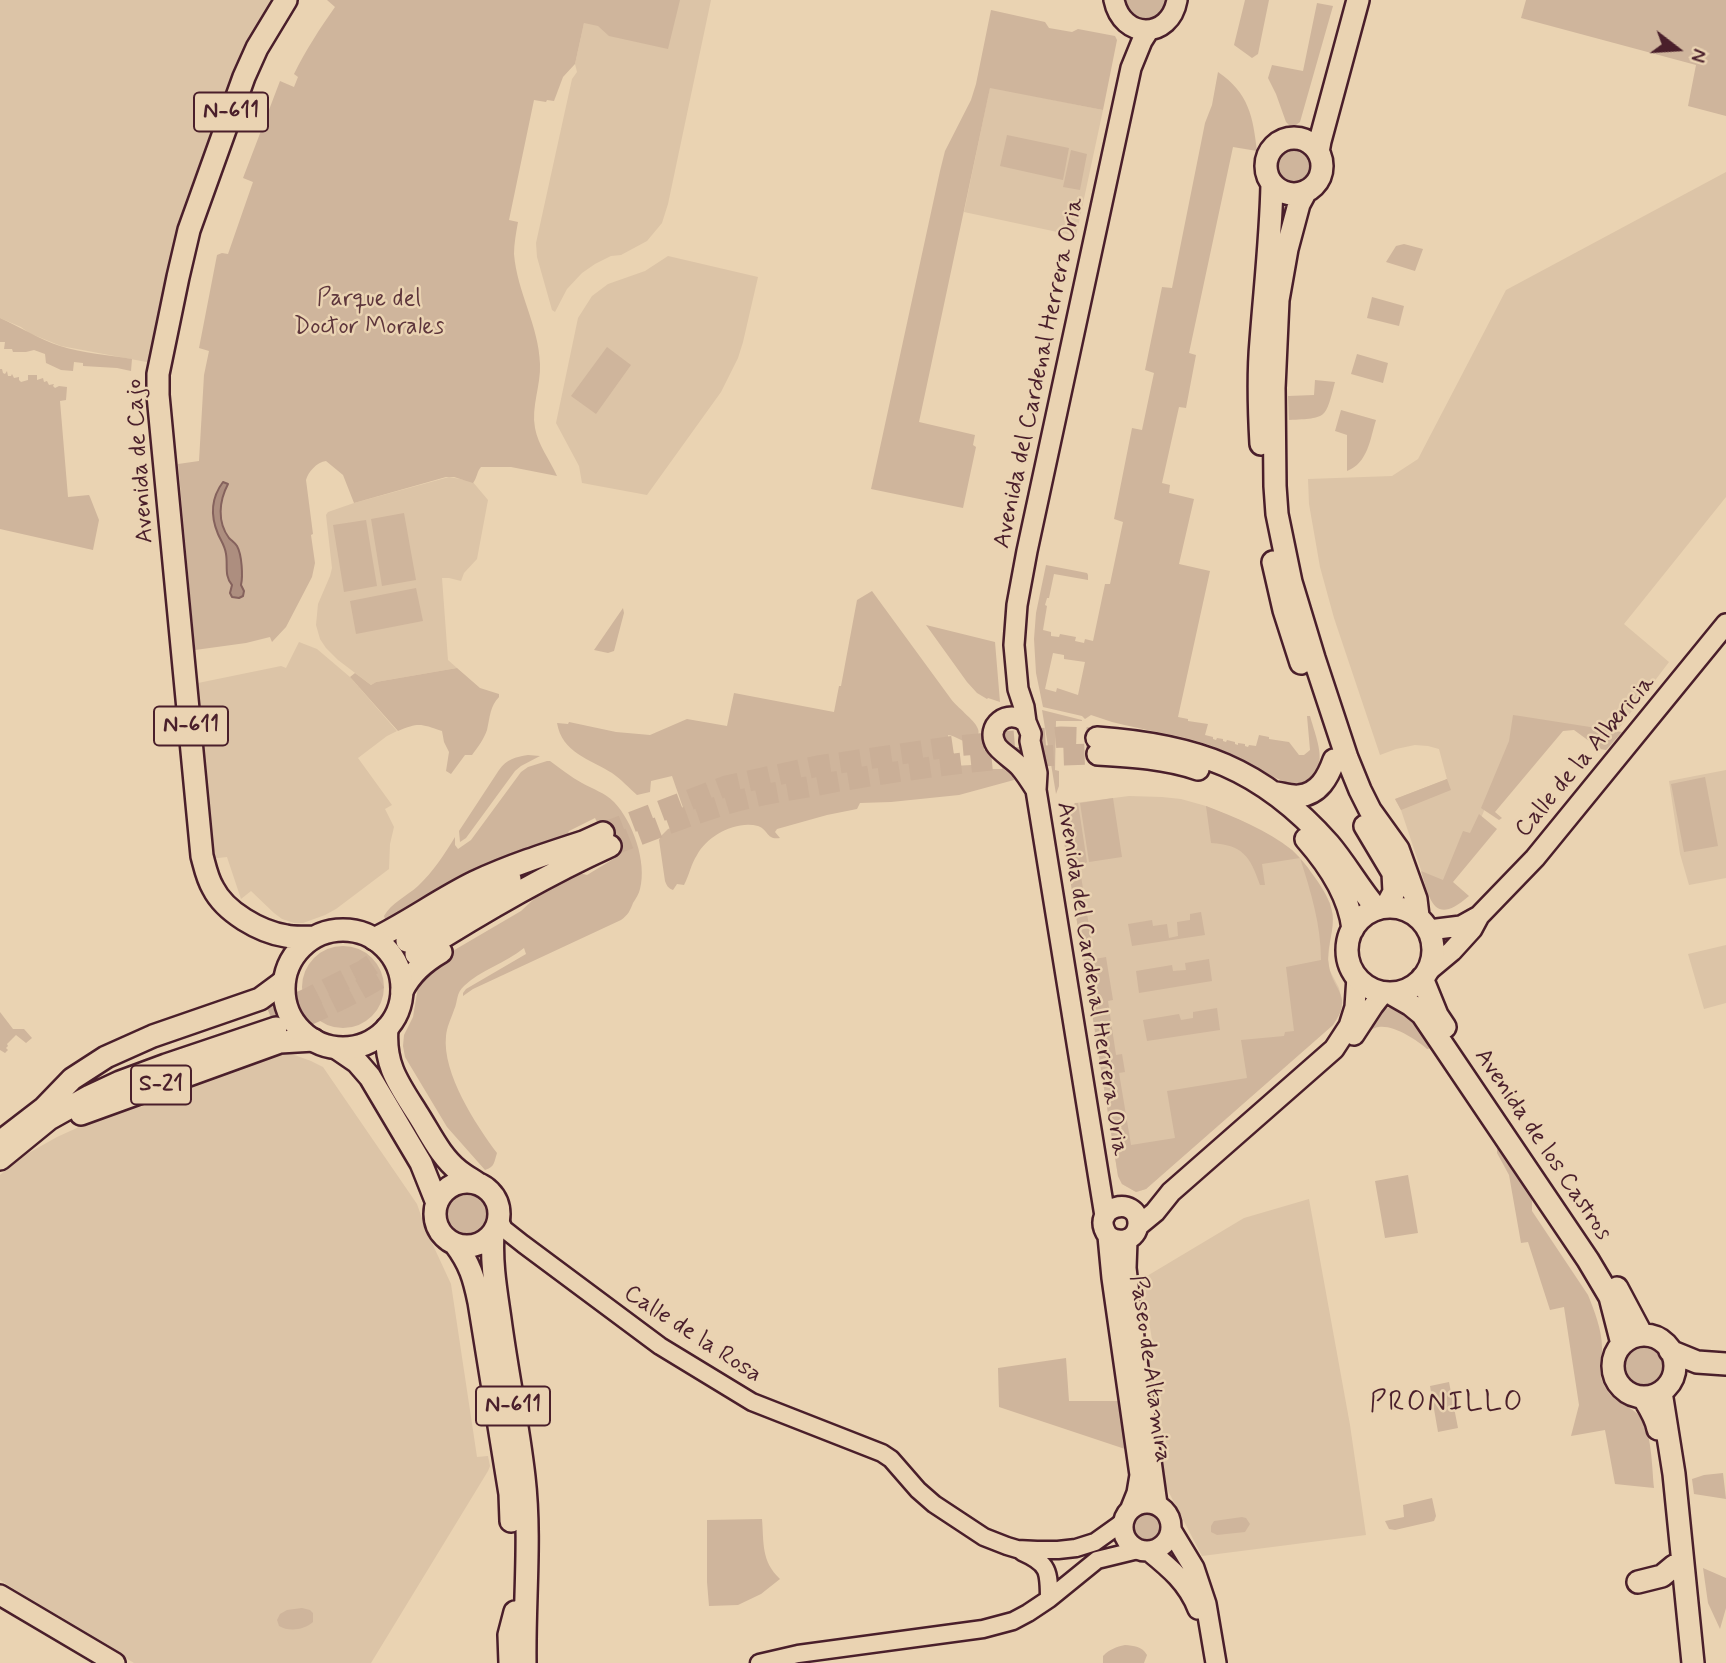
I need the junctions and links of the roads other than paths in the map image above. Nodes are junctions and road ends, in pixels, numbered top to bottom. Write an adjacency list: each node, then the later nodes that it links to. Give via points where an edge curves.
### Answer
1 (286, 0): 23 (main road, Avenida de Cajo / N-611, via 244,77 196,210 158,374 202,856 216,895 238,916)
2 (1114, 0): 6 (main road)
3 (1177, 0): 7 (main road, via 1171,17)
4 (1346, 0): 9 (main road, via 1311,122)
5 (1358, 0): 10 (main road)
6 (1127, 24): 7 (main road); 8 (main road)
7 (1149, 30): 8 (main road)
8 (1131, 68): 14 (main road, Avenida del Cardenal Herrera Oria, via 1014,626)
9 (1301, 139): 10 (main road); 11 (main road, via 1283,141 1270,151 1267,174)
10 (1318, 152): 12 (main road, via 1321,174)
11 (1272, 184): 12 (main road, via 1288,194); 16 (main road, via 1260,352 1263,502 1284,610)
12 (1306, 191): 22 (main road, via 1287,249 1278,300 1274,388 1277,514 1314,658 1348,758 1370,810 1398,849)
13 (1726, 624): 21 (main road, Calle de la Albericia, via 1535,858)
14 (1023, 726): 15 (main road, via 1027,747); 15 (main road, Avenida del Cardenal Herrera Oria, via 1003,718 994,730 996,746); 17 (main road, Avenida del Cardenal Herrera Oria, via 1037,773)
15 (1006, 753): 17 (main road, Avenida del Cardenal Herrera Oria)
16 (1334, 761): 18 (main road, via 1317,789 1299,796); 20 (main road, via 1348,796 1393,873 1394,892)
17 (1036, 790): 42 (main road, Avenida del Cardenal Herrera Oria, via 1098,1177)
18 (1276, 793): 20 (main road, via 1332,847); 24 (main road, via 1214,760 1168,746 1098,746 1184,765 1251,792 1294,825 1317,852 1346,899)
19 (570, 864): 26 (main road, via 501,901); 26 (main road, via 606,839 583,842 529,868); 30 (main road, via 517,905 433,957 408,978)
20 (1381, 908): 22 (main road, via 1397,907); 24 (main road, via 1363,916)
21 (1479, 916): 22 (main road, Calle de la Albericia, via 1461,926); 28 (main road, Calle de la Albericia, via 1452,951)
22 (1423, 923): 28 (main road, via 1433,951)
23 (263, 928): 25 (main road, N-611, via 281,936); 27 (main road, N-611, via 279,946)
24 (1353, 929): 29 (main road, via 1348,954)
25 (314, 937): 26 (main road, N-611, via 350,930); 27 (main road)
26 (396, 942): 30 (main road, via 388,951 401,975)
27 (285, 975): 33 (main road, N-611, via 290,1018); 36 (main road, S-21, via 260,999 106,1057 72,1079)
28 (1425, 975): 31 (main road, via 1408,989); 45 (main road, Avenida de los Castros, via 1437,1015 1611,1276)
29 (1357, 977): 31 (main road); 35 (main road, via 1349,1026)
30 (401, 991): 32 (main road)
31 (1387, 993): 35 (main road, via 1352,1038); 45 (main road, Avenida de los Castros, via 1422,1014 1581,1250)
32 (387, 1028): 34 (main road, via 361,1045); 40 (main road, via 391,1067 407,1097 442,1154)
33 (314, 1040): 34 (main road, N-611); 37 (main road, S-21, via 280,1042)
34 (338, 1049): 41 (main road, via 370,1077 421,1163)
35 (1334, 1049): 42 (main road, via 1171,1192 1155,1212)
36 (44, 1108): 37 (main road, S-21, via 96,1078 140,1060 273,1022 120,1082 49,1119); 38 (main road, S-21)
37 (34, 1132): 39 (main road, S-21)
38 (0, 1142)
39 (0, 1159)
40 (477, 1183): 41 (main road, via 454,1184); 43 (main road, via 493,1194 499,1210)
41 (436, 1203): 44 (main road, via 435,1222 440,1233)
42 (1122, 1222): 50 (main road, Paseo de Altamira); 51 (main road, Paseo de Altamira, via 1112,1278 1140,1475)
43 (496, 1227): 44 (main road, via 478,1245); 53 (street, Calle de la Rosa, via 660,1346 752,1402 882,1453 946,1513 984,1537); 56 (main road, N-611, via 492,1257 524,1475)
44 (455, 1244): 62 (main road, N-611, via 475,1281 505,1461)
45 (1632, 1340): 46 (main road, via 1658,1339); 49 (main road, via 1617,1351 1615,1377 1634,1395)
46 (1670, 1351): 47 (main road); 49 (main road, via 1674,1370)
47 (1698, 1362): 48 (main road); 49 (main road)
48 (1726, 1364)
49 (1658, 1389): 55 (main road, via 1657,1423); 73 (main road, via 1674,1474)
50 (1157, 1504): 51 (main road, via 1143,1503); 52 (main road, via 1168,1515)
51 (1127, 1515): 53 (street, via 1095,1542 1076,1548); 54 (main road, via 1124,1533 1129,1543)
52 (1171, 1530): 54 (main road, via 1168,1540); 57 (main road)
53 (1017, 1549): 60 (street, via 1046,1568)
54 (1149, 1550): 57 (main road); 60 (street, via 1097,1560); 63 (main road, via 1185,1584)
55 (1674, 1566): 58 (main road, via 1662,1576); 72 (main road)
56 (526, 1567): 68 (main road); 69 (main road)
57 (1194, 1568): 63 (main road)
58 (1638, 1582)
59 (0, 1595): 65 (main road)
60 (1049, 1599): 70 (street, via 1013,1621 984,1629)
61 (0, 1608): 64 (main road)
62 (515, 1612): 66 (main road, via 509,1635); 67 (main road)
63 (1212, 1642): 71 (main road)
64 (90, 1663)
65 (115, 1663)
66 (510, 1663)
67 (516, 1663)
68 (525, 1663)
69 (531, 1663)
70 (759, 1663)
71 (1216, 1663)
72 (1684, 1663)
73 (1693, 1663)

